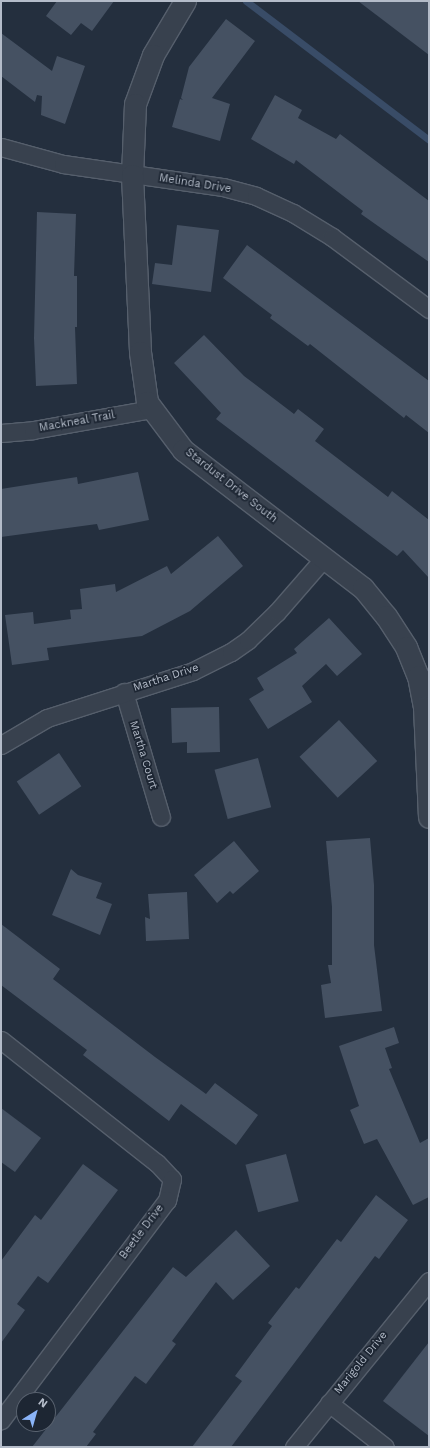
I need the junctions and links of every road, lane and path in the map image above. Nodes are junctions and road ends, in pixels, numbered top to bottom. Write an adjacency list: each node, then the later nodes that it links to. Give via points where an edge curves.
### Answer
1 (185, 1): 3 (street, Stardust Drive South, via 153,55 135,104)
2 (1, 147): 3 (street, Melinda Drive, via 63,164)
3 (132, 175): 4 (street, Melinda Drive, via 223,187 256,196 293,213 332,237); 5 (street, Stardust Drive South, via 140,352 148,402)
4 (429, 308)
5 (152, 409): 6 (street, Mackneal Trail, via 33,430); 7 (street, Stardust Drive South, via 183,450)
6 (1, 433)
7 (324, 558): 8 (street, Martha Drive, via 277,612 248,640 231,652 193,671); 11 (street, Stardust Drive South, via 363,588 386,616 406,647 418,676 424,707)
8 (124, 692): 9 (street, Martha Drive, via 47,718); 10 (street, Martha Court)
9 (1, 745)
10 (161, 817)
11 (429, 817)
12 (1, 1040): 15 (street, Beetle Drive, via 157,1163 172,1179 167,1200)
13 (429, 1281): 14 (street, Marigold Drive)
14 (329, 1403): 16 (street, Marigold Drive); 17 (street)
15 (1, 1420)
16 (294, 1447)
17 (385, 1447)

